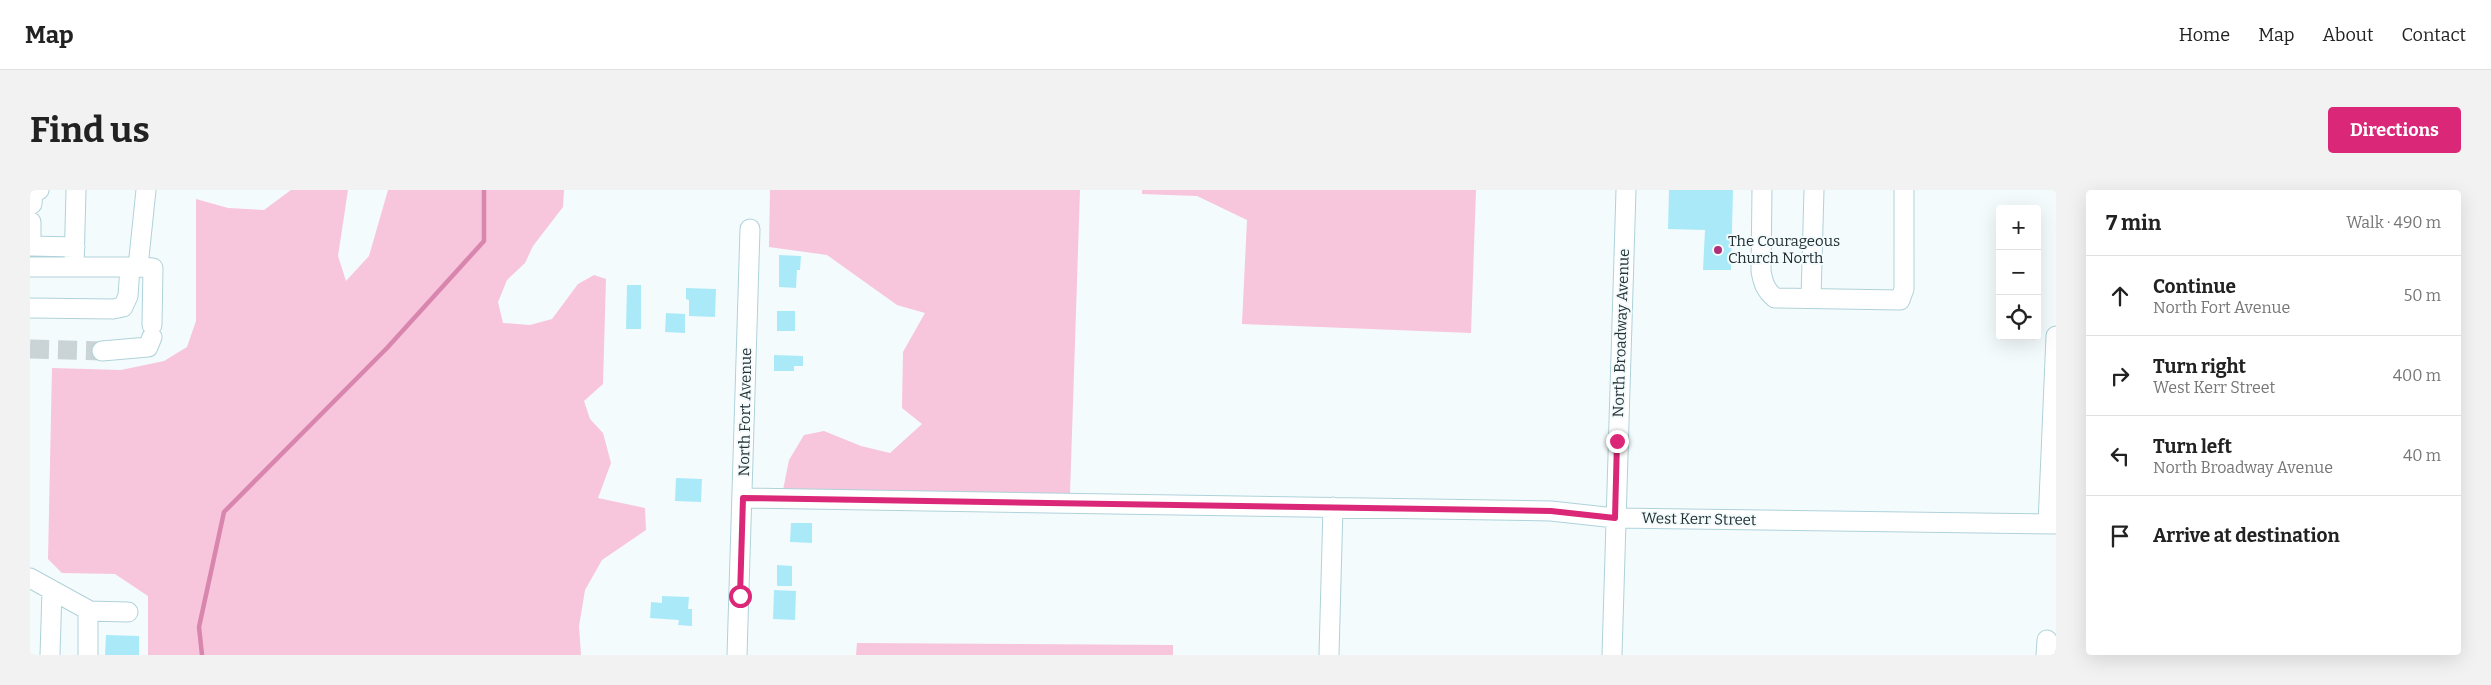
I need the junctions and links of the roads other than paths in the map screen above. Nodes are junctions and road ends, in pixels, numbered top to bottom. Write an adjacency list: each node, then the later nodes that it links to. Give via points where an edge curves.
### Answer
1 (76, 190): 9 (street)
2 (146, 190): 12 (street)
3 (1626, 190): 19 (street, North Broadway Avenue)
4 (1762, 190): 13 (street, via 1763,282 1775,298)
5 (1814, 190): 13 (street)
6 (1904, 190): 13 (street, via 1904,289 1900,300)
7 (34, 205): 9 (street, via 31,246)
8 (750, 229): 17 (street, North Fort Avenue)
9 (75, 247): 11 (street)
10 (30, 267): 11 (street)
11 (74, 267): 12 (street)
12 (134, 267): 14 (street, via 123,307); 16 (street, via 153,268 152,331 148,347)
13 (1811, 298)
14 (30, 308)
15 (2056, 336): 20 (street)
16 (102, 350)
17 (743, 498): 18 (street, West Kerr Street); 27 (street, North Fort Avenue)
18 (1333, 507): 19 (street, West Kerr Street, via 1551,511); 28 (street)
19 (1615, 518): 20 (street, West Kerr Street); 29 (street, North Broadway Avenue)
20 (2052, 524)
21 (30, 578): 22 (street)
22 (52, 590): 23 (street); 25 (street)
23 (90, 611): 24 (street); 26 (street)
24 (128, 612)
25 (50, 655)
26 (88, 655)
27 (737, 655)
28 (1329, 655)
29 (1612, 655)

